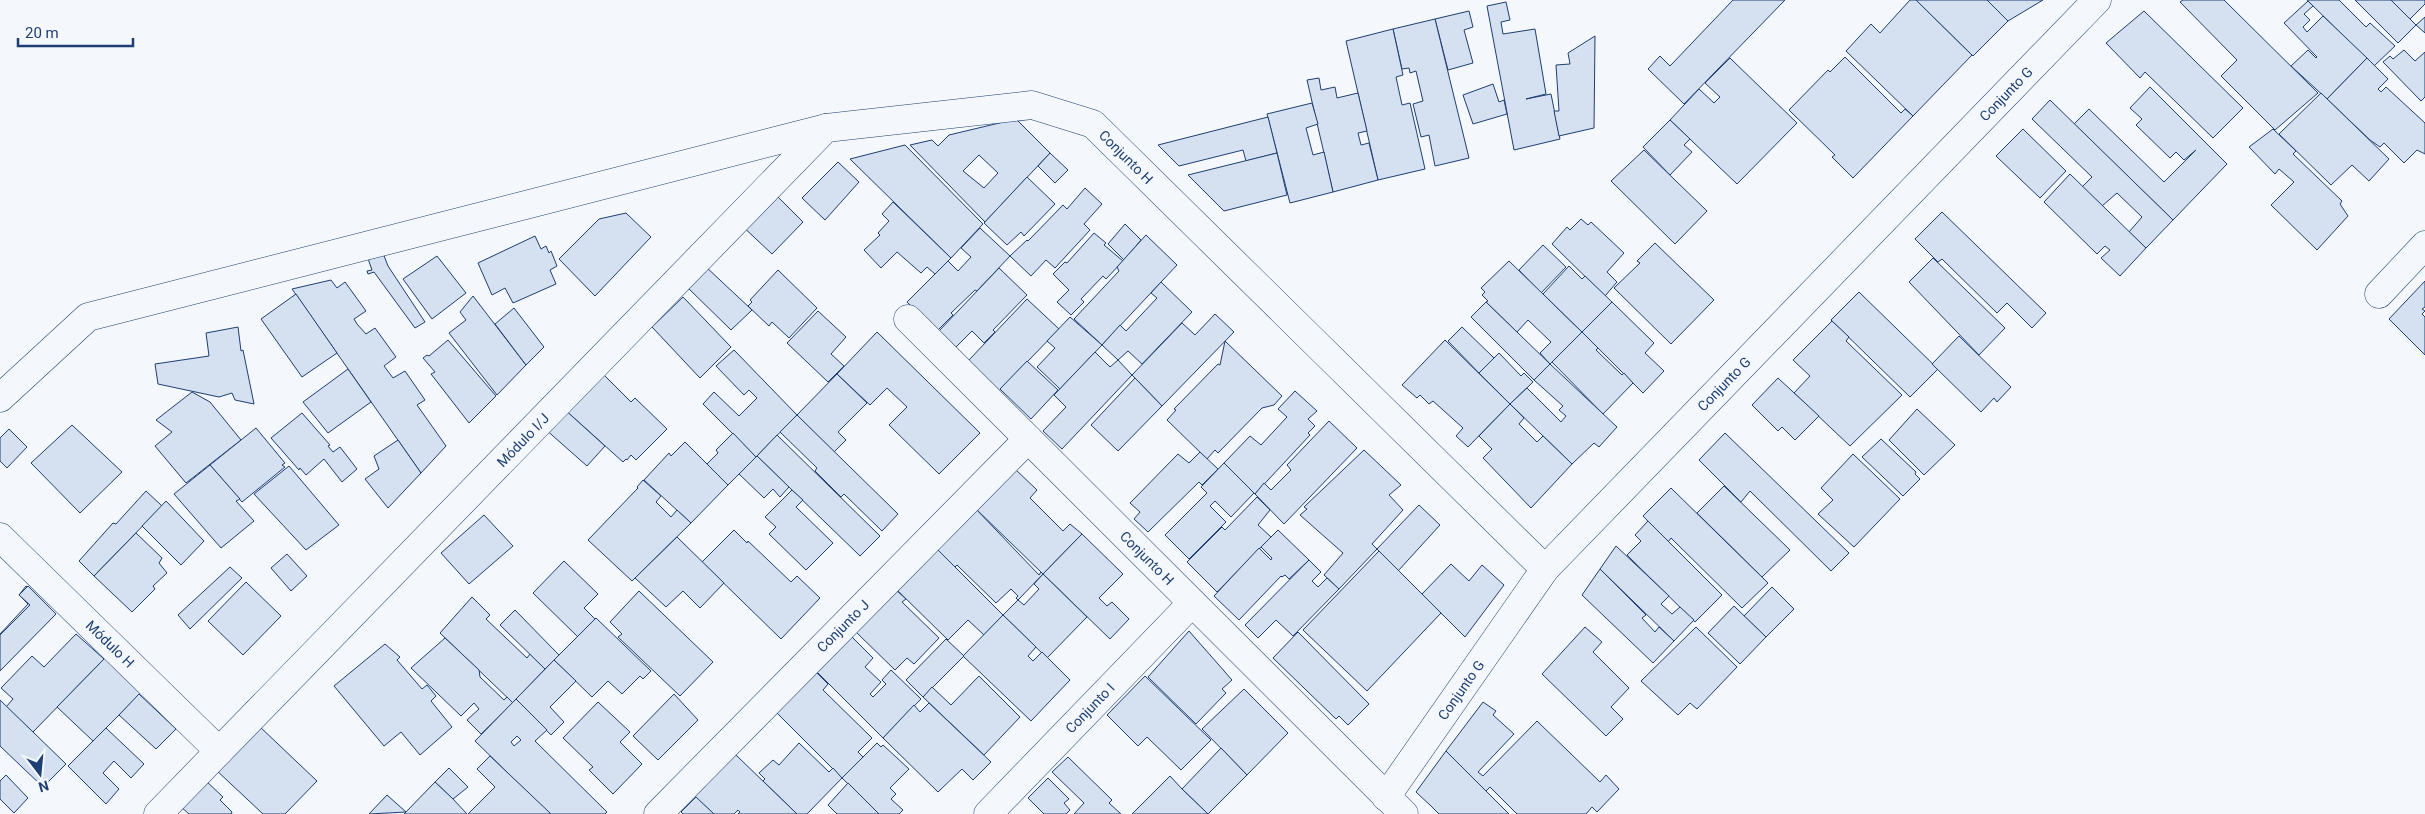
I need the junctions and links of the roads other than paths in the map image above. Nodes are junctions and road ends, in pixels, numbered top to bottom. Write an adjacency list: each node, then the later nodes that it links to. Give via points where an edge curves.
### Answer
1 (2097, 0): 9 (street, Conjunto G)
2 (826, 128): 6 (street, via 88,318); 9 (street, Conjunto H, via 1032,105 1093,124); 11 (street, Módulo I/J)
3 (2425, 245): 4 (street)
4 (2379, 294)
5 (908, 319): 7 (street, Conjunto H)
6 (0, 398)
7 (1028, 439): 10 (street, Conjunto H); 14 (street, Conjunto J)
8 (0, 538): 11 (street, Módulo H)
9 (1544, 569): 12 (street, Conjunto G)
10 (1192, 603): 12 (street, Conjunto H); 15 (street, Conjunto I)
11 (219, 751): 13 (street, Módulo I/J)
12 (1395, 806)
13 (158, 814)
14 (658, 814)
15 (988, 814)

